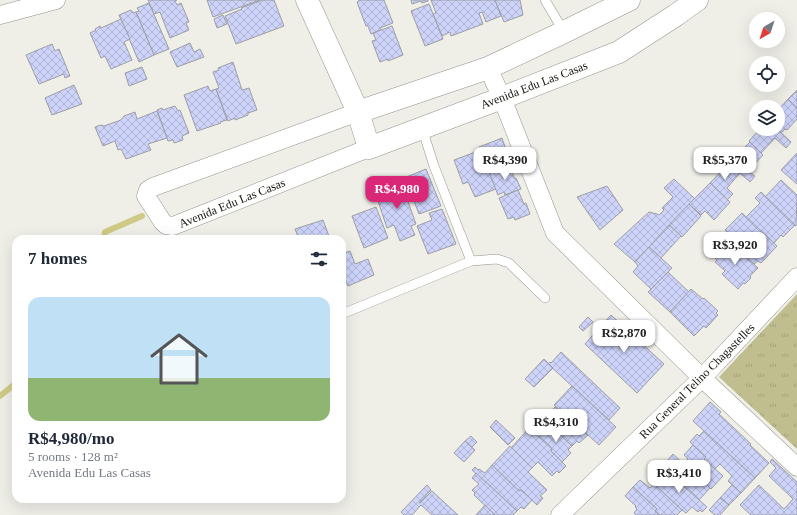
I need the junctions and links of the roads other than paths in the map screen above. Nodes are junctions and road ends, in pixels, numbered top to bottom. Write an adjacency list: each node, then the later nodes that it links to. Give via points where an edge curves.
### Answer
1 (56, 0): 6 (street)
2 (307, 0): 10 (street)
3 (546, 0): 7 (lane)
4 (629, 0): 7 (street, Avenida Edu Las Casas)
5 (698, 0): 9 (street, Avenida Edu Las Casas, via 619,52)
6 (4, 10)
7 (564, 32): 8 (street, Avenida Edu Las Casas)
8 (488, 68): 9 (street); 10 (street, Avenida Edu Las Casas)
9 (502, 98): 11 (street, Avenida Edu Las Casas); 17 (street, via 555,233)
10 (358, 112): 12 (street); 12 (street, Avenida Edu Las Casas, via 153,187 148,190 146,196 162,221 173,226)
11 (422, 128): 12 (street, Avenida Edu Las Casas); 13 (lane)
12 (369, 148)
13 (471, 261): 15 (lane, via 497,259 509,263); 16 (lane)
14 (797, 277): 17 (street, Rua General Telino Chagastelles)
15 (545, 298)
16 (346, 312)
17 (702, 378): 18 (street); 19 (street, Rua General Telino Chagastelles)
18 (797, 467)
19 (561, 515)

